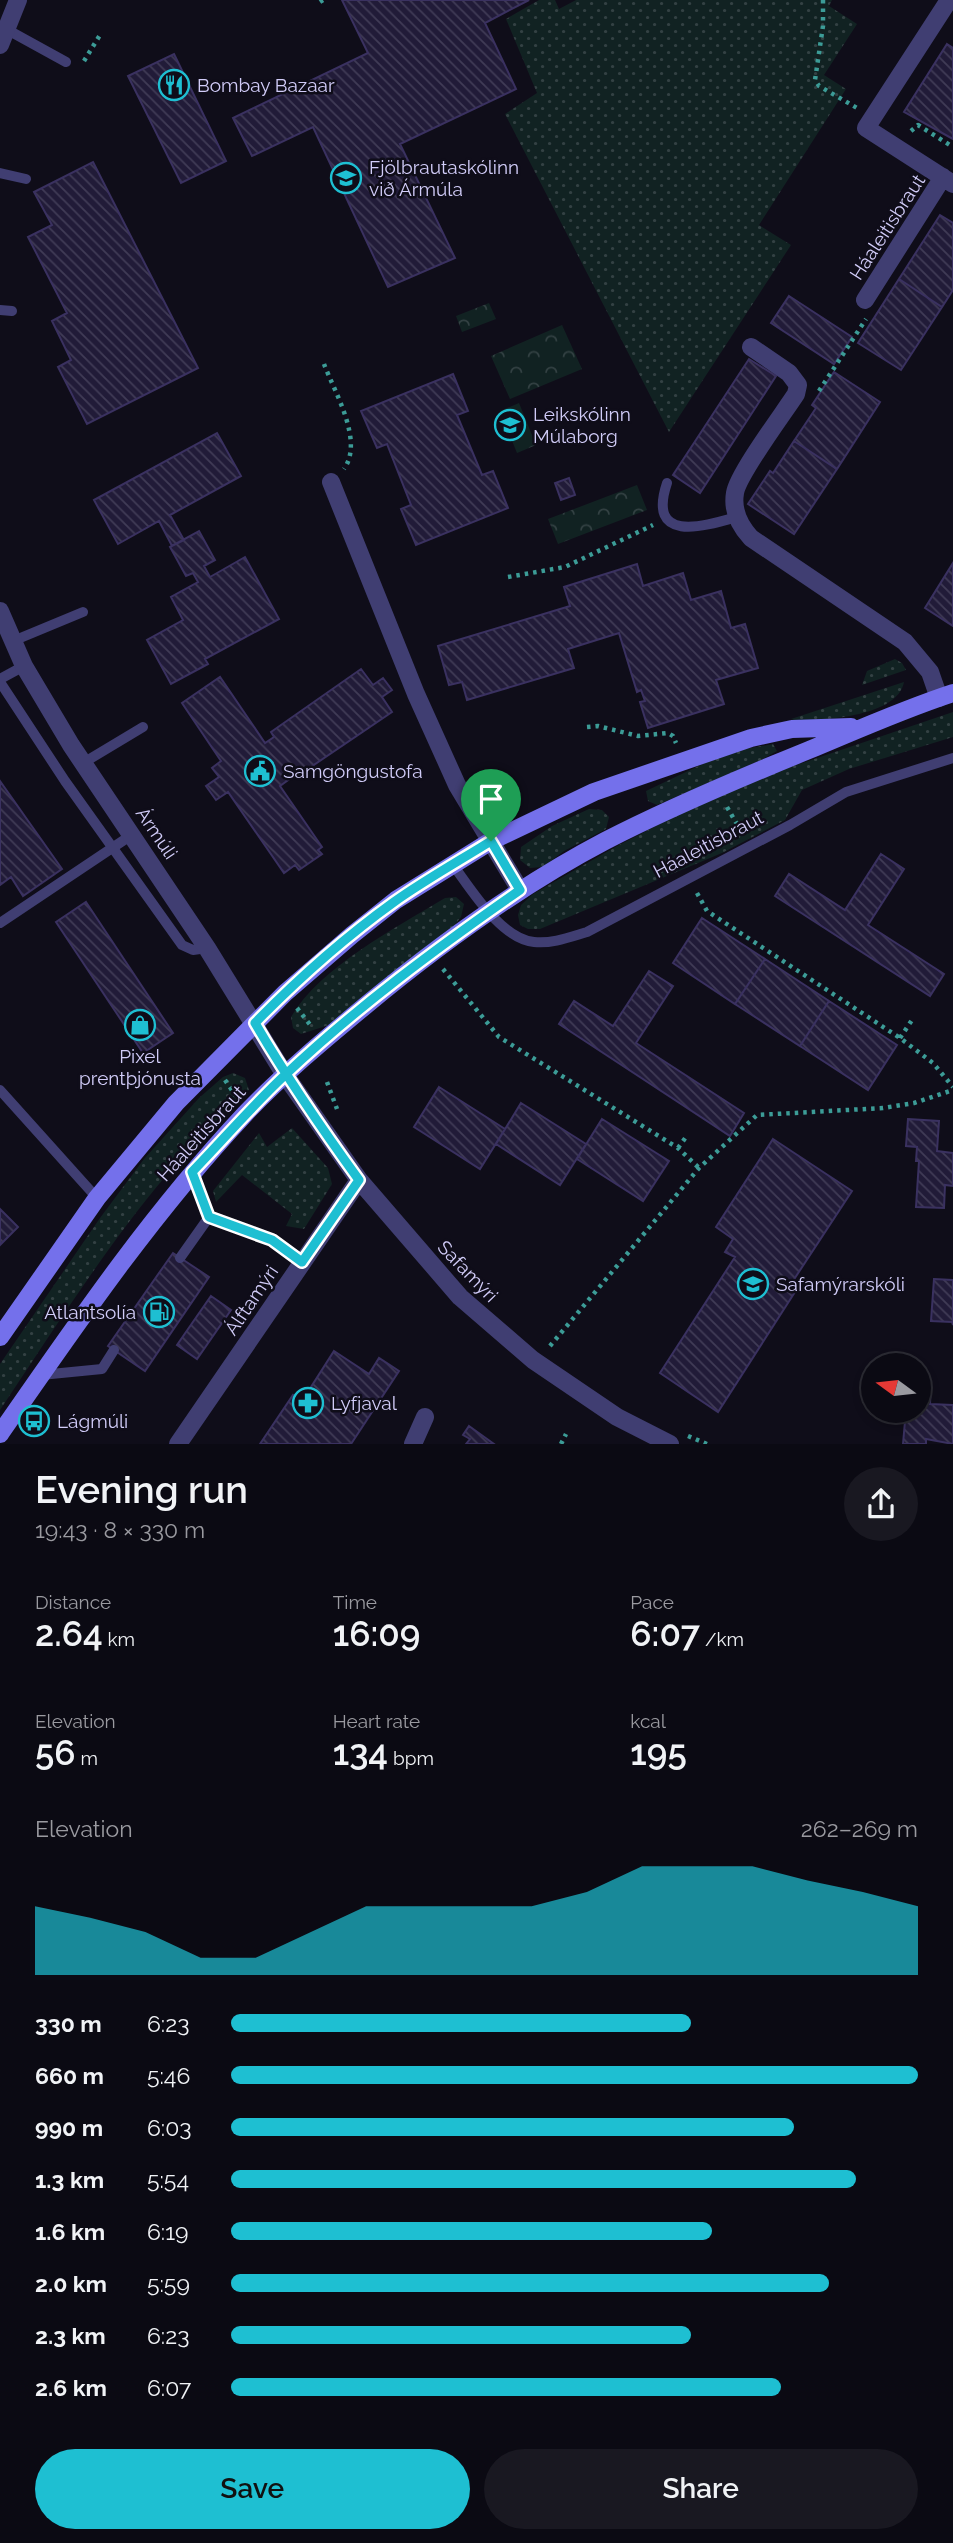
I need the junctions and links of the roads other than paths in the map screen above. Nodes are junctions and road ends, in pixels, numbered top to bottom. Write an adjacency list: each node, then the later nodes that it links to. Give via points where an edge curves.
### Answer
1 (18, 0): 3 (street)
2 (949, 0): 7 (street, Háaleitisbraut, via 866,128)
3 (3, 37): 4 (lane)
4 (66, 62)
5 (0, 173): 6 (lane)
6 (26, 179)
7 (948, 181): 8 (street, Háaleitisbraut)
8 (865, 300)
9 (0, 310): 10 (lane)
10 (12, 311)
11 (751, 346): 14 (street, via 798,384 737,485)
12 (331, 482): 26 (street, via 416,694 457,785)
13 (667, 483): 14 (lane, via 662,508 666,518 680,527)
14 (737, 517): 20 (street, Háaleitisbraut, via 751,538 905,642)
15 (0, 611): 17 (street, Ármúli)
16 (83, 612): 17 (lane)
17 (13, 641): 18 (street, Ármúli)
18 (24, 666): 19 (lane); 24 (street, Ármúli)
19 (0, 681): 27 (lane)
20 (946, 695): 21 (street, Háaleitisbraut)
21 (861, 726): 26 (street, Háaleitisbraut, via 792,729 751,738 594,792); 29 (street, Háaleitisbraut, via 681,803)
22 (144, 727): 24 (lane)
23 (953, 758): 30 (lane, Háaleitisbraut, via 846,792 587,932 532,942)
24 (83, 763): 25 (street, Ármúli)
25 (133, 834): 27 (lane); 32 (street, Ármúli)
26 (491, 841): 28 (street, Háaleitisbraut); 29 (street)
27 (112, 848): 31 (lane); 32 (lane, via 182,945 194,950)
28 (453, 864): 30 (lane, Háaleitisbraut); 33 (street, Háaleitisbraut, via 352,934)
29 (520, 890): 30 (street, Háaleitisbraut)
30 (488, 912): 34 (street, Háaleitisbraut, via 391,985)
31 (0, 923)
32 (207, 948): 33 (street, Ármúli)
33 (255, 1023): 34 (street, Ármúli); 38 (street, Háaleitisbraut, via 176,1103)
34 (285, 1075): 36 (street, Háaleitisbraut); 37 (street, Safamýri)
35 (0, 1090): 38 (lane)
36 (192, 1172): 39 (lane); 44 (street, Háaleitisbraut, via 124,1257)
37 (359, 1180): 41 (street, Álftamýri); 47 (street, Safamýri, via 460,1297 533,1360 617,1417)
38 (97, 1198): 42 (street, Háaleitisbraut)
39 (209, 1217): 40 (lane); 41 (lane, via 272,1240)
40 (180, 1258)
41 (302, 1262): 48 (street, Álftamýri)
42 (0, 1336)
43 (114, 1350): 44 (lane, via 102,1368)
44 (41, 1375): 46 (street, Háaleitisbraut)
45 (425, 1417): 49 (street)
46 (0, 1434)
47 (677, 1439)
48 (178, 1444)
49 (413, 1444)

